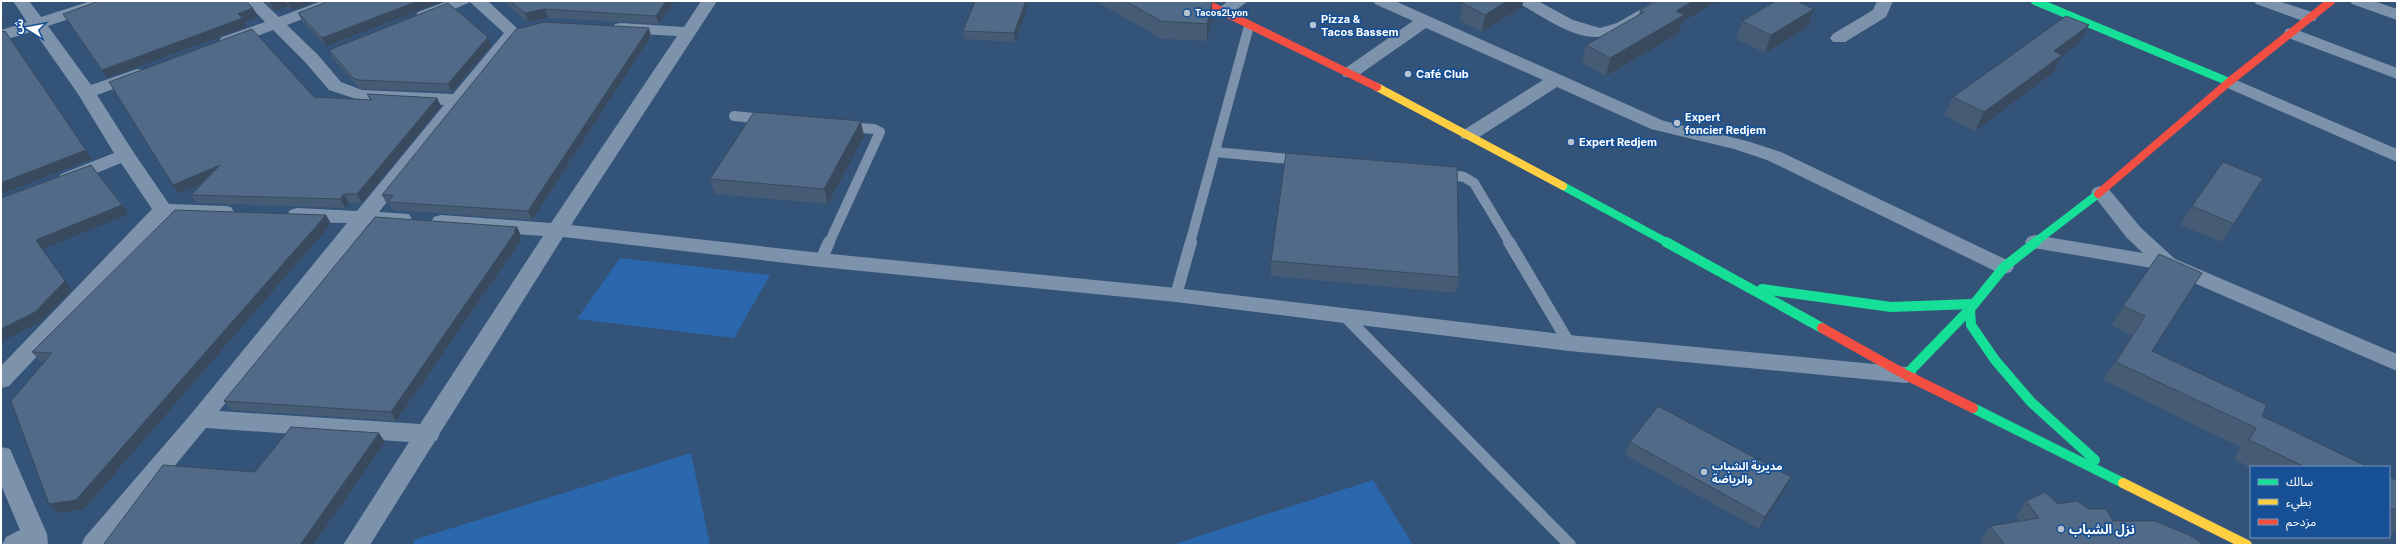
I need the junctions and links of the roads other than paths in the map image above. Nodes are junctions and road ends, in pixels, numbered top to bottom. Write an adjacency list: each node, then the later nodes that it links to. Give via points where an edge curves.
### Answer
1 (21, 1): 24 (street)
2 (108, 1): 24 (street)
3 (253, 1): 22 (street)
4 (337, 1): 22 (street)
5 (463, 1): 23 (street)
6 (478, 1): 38 (street, via 520,30)
7 (709, 1): 27 (street)
8 (1201, 1): 18 (main road)
9 (1240, 1): 18 (street)
10 (1381, 1): 21 (street)
11 (1526, 1): 17 (street, via 1583,31 1596,34 1612,32)
12 (1885, 1): 30 (street, via 1880,13)
13 (2038, 1): 36 (main road)
14 (2262, 1): 20 (street)
15 (2331, 1): 20 (main road)
16 (2358, 1): 19 (street)
17 (1654, 3)
18 (1222, 12): 25 (main road)
19 (2397, 16)
20 (2309, 17): 28 (main road)
21 (1426, 20): 33 (street); 35 (street)
22 (276, 23): 31 (street); 38 (street, via 319,56 335,86 359,95)
23 (405, 23)
24 (37, 24): 29 (street); 37 (street)
25 (1249, 26): 33 (main road); 43 (lane)
26 (605, 27): 27 (street)
27 (688, 32): 54 (street)
28 (2292, 33): 34 (street); 36 (main road)
29 (1, 36)
30 (1840, 38)
31 (211, 47)
32 (152, 69): 37 (street)
33 (1350, 73): 42 (main road)
34 (2397, 74)
35 (1557, 79): 42 (street); 58 (street, via 1658,125 1774,156)
36 (2229, 82): 45 (street); 49 (main road)
37 (87, 93): 44 (street)
38 (458, 100): 53 (street)
39 (734, 116): 40 (lane)
40 (773, 120)
41 (835, 125): 56 (lane, via 874,129 880,132 880,137)
42 (1469, 135): 59 (main road)
43 (1215, 152): 46 (lane); 60 (lane)
44 (125, 155): 48 (street); 50 (street)
45 (2397, 156)
46 (1309, 161)
47 (1427, 172): 63 (lane, via 1459,174 1471,180 1480,189 1485,202)
48 (52, 184)
49 (2101, 192): 55 (main road); 57 (street, via 2134,233)
50 (163, 210): 51 (street); 66 (street)
51 (241, 212)
52 (280, 214): 53 (street)
53 (365, 217): 54 (street); 67 (street)
54 (557, 230): 56 (street); 68 (street)
55 (2035, 242): 57 (street); 58 (main road)
56 (821, 260): 60 (street)
57 (2168, 264): 64 (street)
58 (2004, 267): 61 (main road)
59 (1749, 287): 61 (main road, via 1878,306); 65 (main road)
60 (1176, 295): 62 (street)
61 (1971, 306): 65 (main road); 70 (main road, via 1975,333 1995,360 2031,402)
62 (1344, 314): 63 (street); 74 (lane)
63 (1569, 343): 65 (street)
64 (2397, 363)
65 (1906, 375): 70 (main road)
66 (1, 380)
67 (200, 419): 68 (street); 72 (street)
68 (429, 434): 73 (street)
69 (1, 456): 71 (street)
70 (2109, 475): 75 (main road)
71 (28, 541)
72 (94, 545)
73 (356, 545)
74 (1570, 545)
75 (2247, 545)

